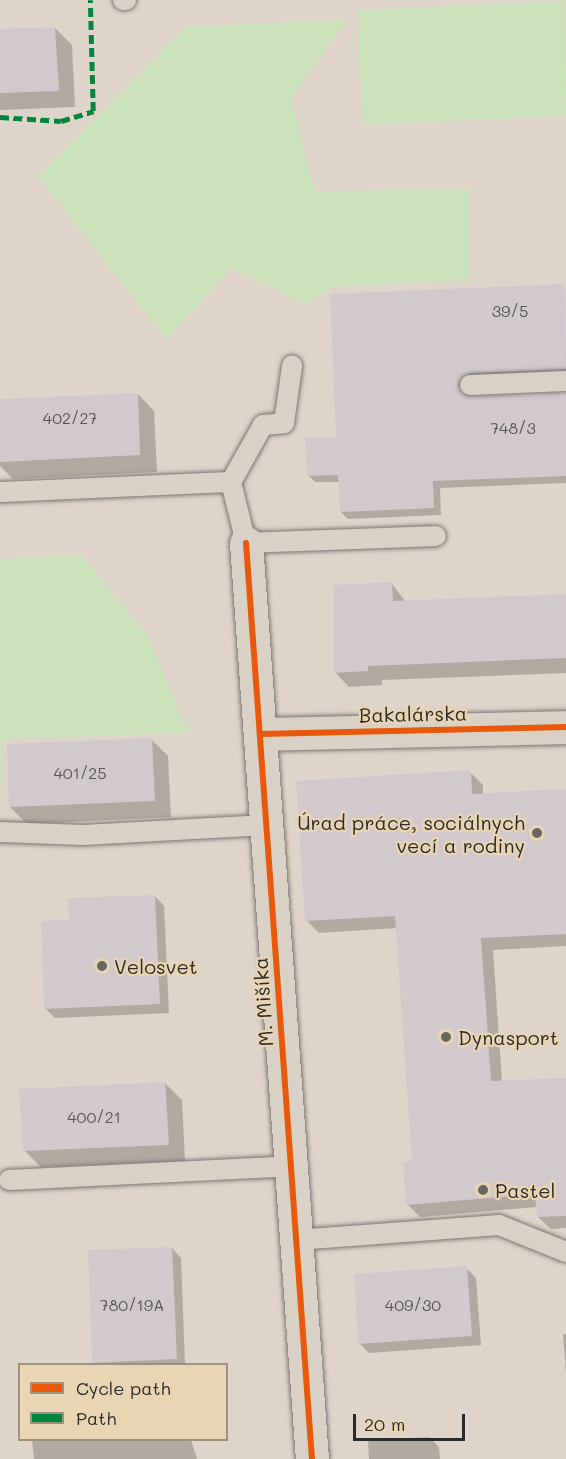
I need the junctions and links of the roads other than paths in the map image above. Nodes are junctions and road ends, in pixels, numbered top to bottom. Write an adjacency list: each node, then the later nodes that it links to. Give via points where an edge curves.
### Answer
1 (292, 366): 4 (lane, via 284,423 263,425)
2 (566, 381): 3 (lane)
3 (470, 385)
4 (231, 482): 5 (lane); 7 (lane)
5 (0, 492)
6 (436, 536): 7 (lane)
7 (246, 543): 9 (street, M. Mišíka)
8 (566, 727): 9 (street, Bakalárska)
9 (260, 734): 10 (street, M. Mišíka)
10 (267, 825): 11 (lane, via 83,835); 12 (street, M. Mišíka)
11 (0, 832)
12 (292, 1166): 13 (lane); 14 (street, M. Mišíka)
13 (9, 1180)
14 (296, 1240): 15 (lane, via 499,1225); 16 (street, M. Mišíka)
15 (566, 1252)
16 (312, 1459)

